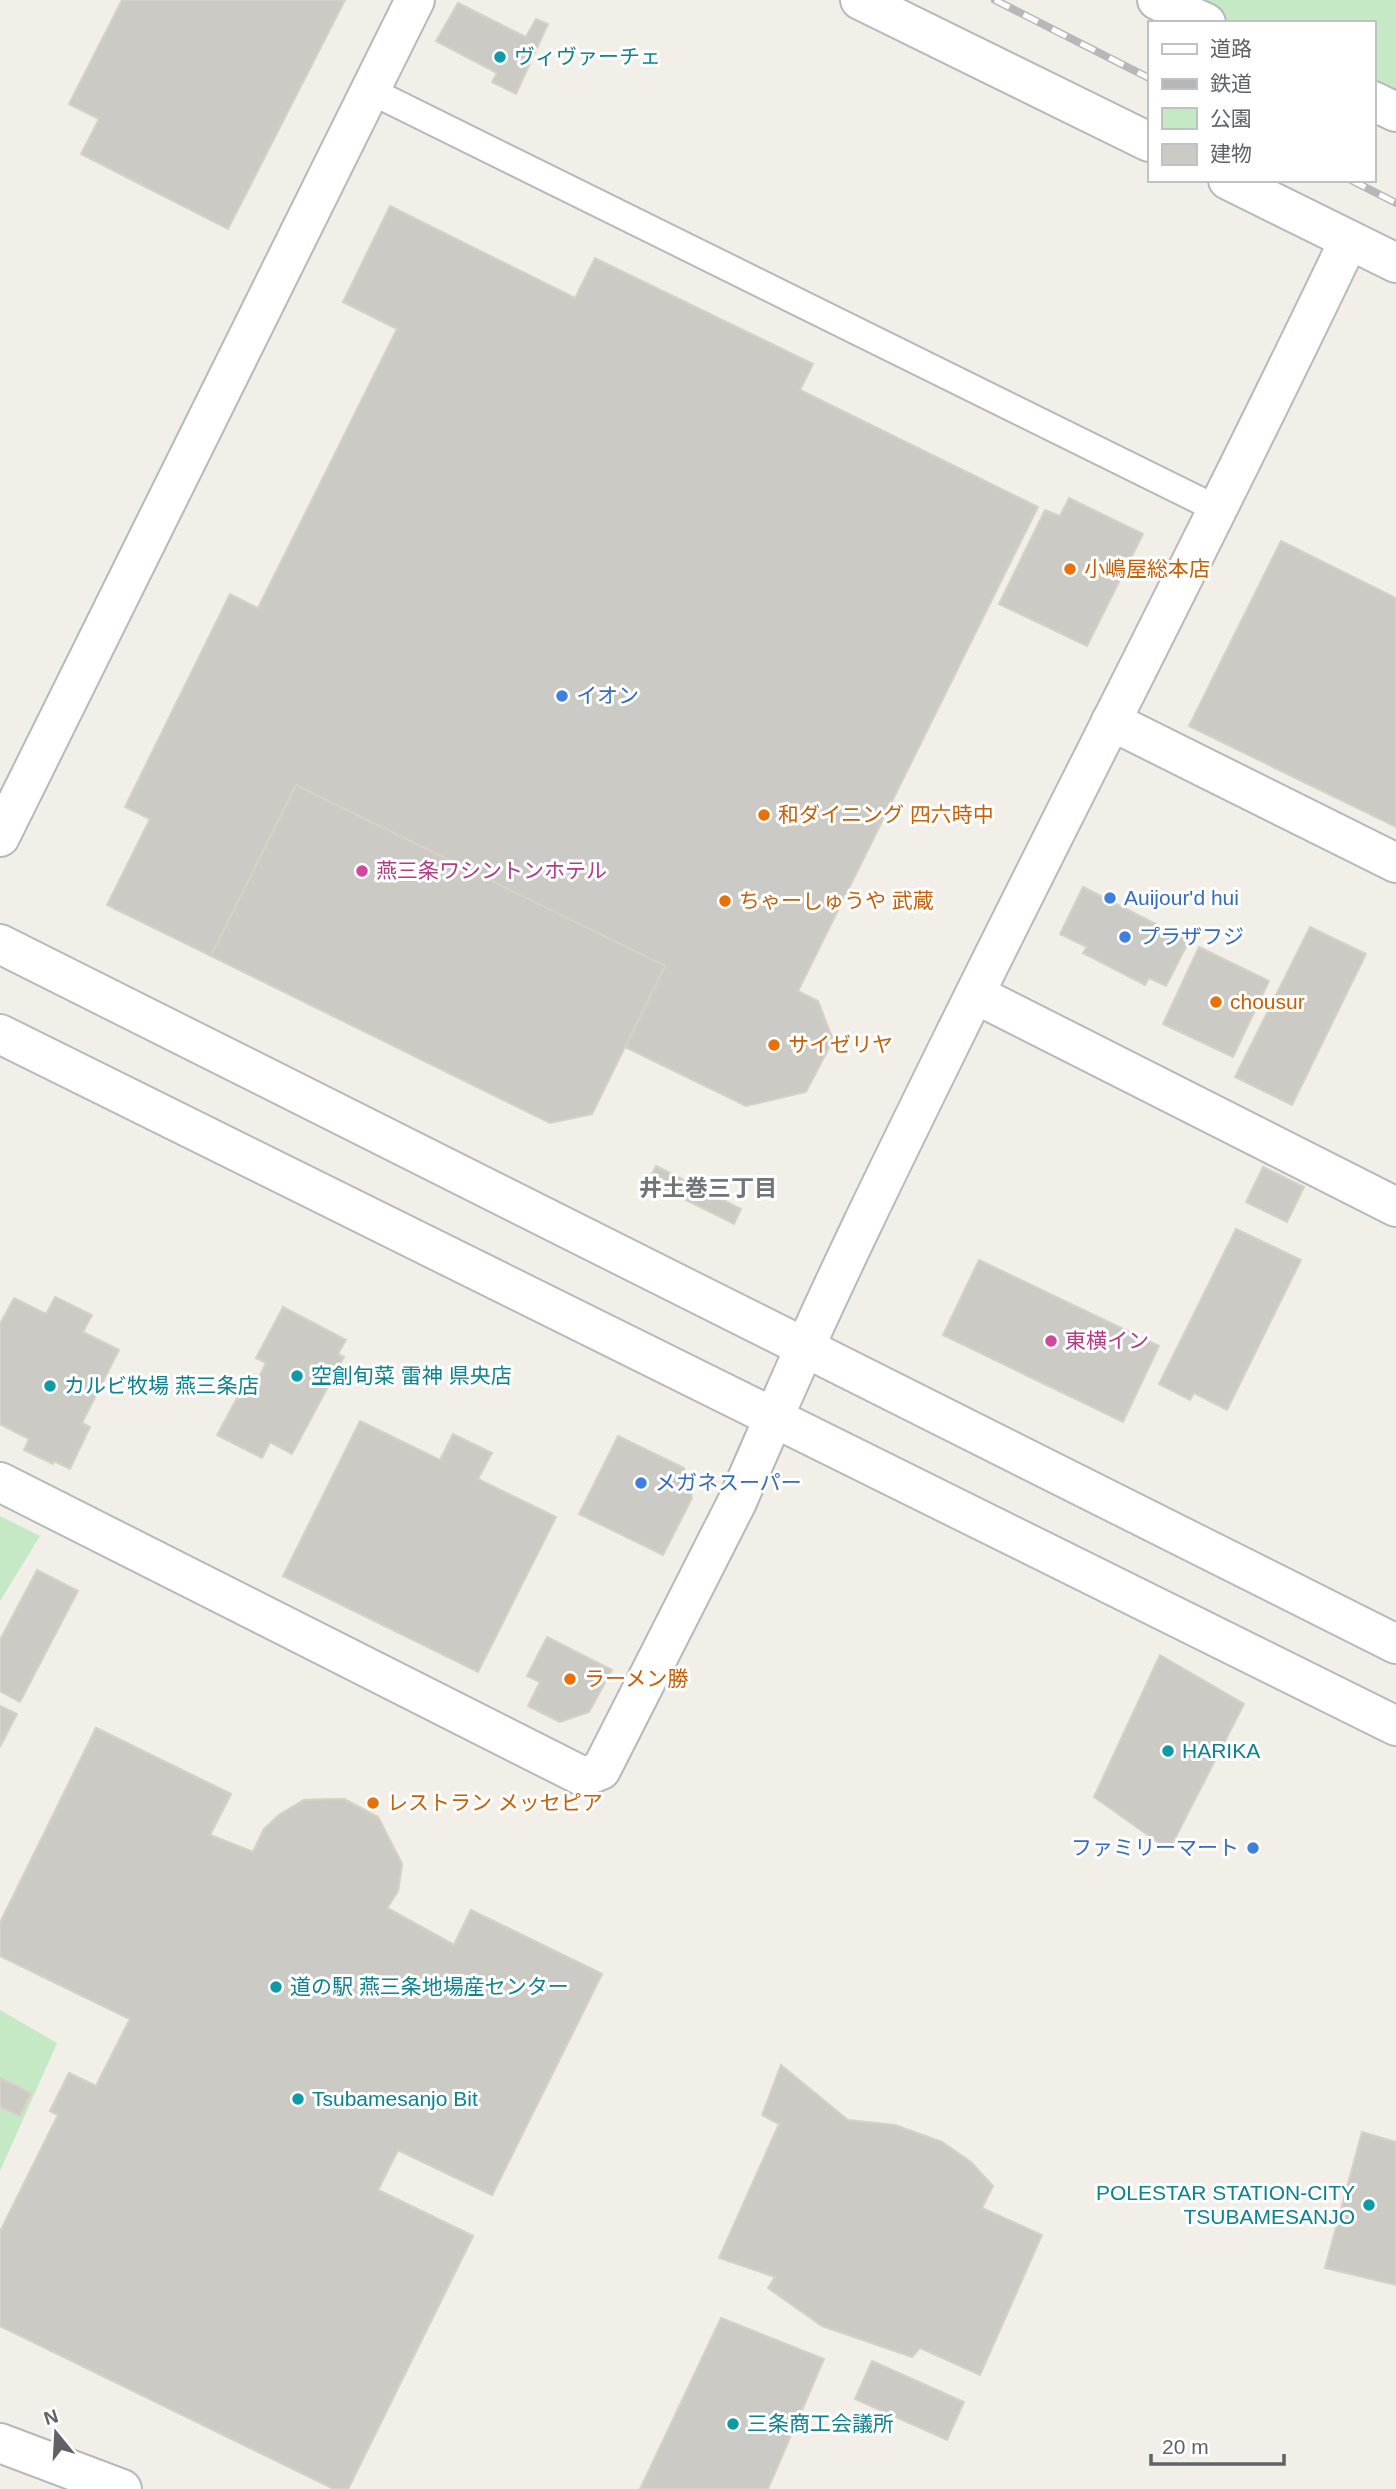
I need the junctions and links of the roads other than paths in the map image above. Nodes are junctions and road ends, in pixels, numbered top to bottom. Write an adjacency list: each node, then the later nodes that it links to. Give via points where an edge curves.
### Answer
1 (415, 0): 5 (street)
2 (860, 0): 8 (street)
3 (1157, 0): 4 (street)
4 (1202, 21)
5 (371, 90): 12 (lane); 14 (street)
6 (1375, 102): 7 (street)
7 (1396, 112)
8 (1148, 142)
9 (1232, 182): 10 (street)
10 (1349, 240): 11 (street); 12 (street)
11 (1396, 263)
12 (1219, 510): 13 (street)
13 (1111, 721): 15 (street); 17 (street)
14 (0, 836)
15 (1396, 863)
16 (0, 944): 20 (street)
17 (975, 994): 19 (street); 20 (street)
18 (0, 1034): 21 (street)
19 (1396, 1207)
20 (804, 1347): 21 (street); 23 (street)
21 (774, 1417): 22 (street, via 737,1502 601,1770 584,1777); 24 (street)
22 (0, 1482)
23 (1396, 1644)
24 (1396, 1726)
25 (0, 2443): 26 (street)
26 (122, 2489)

